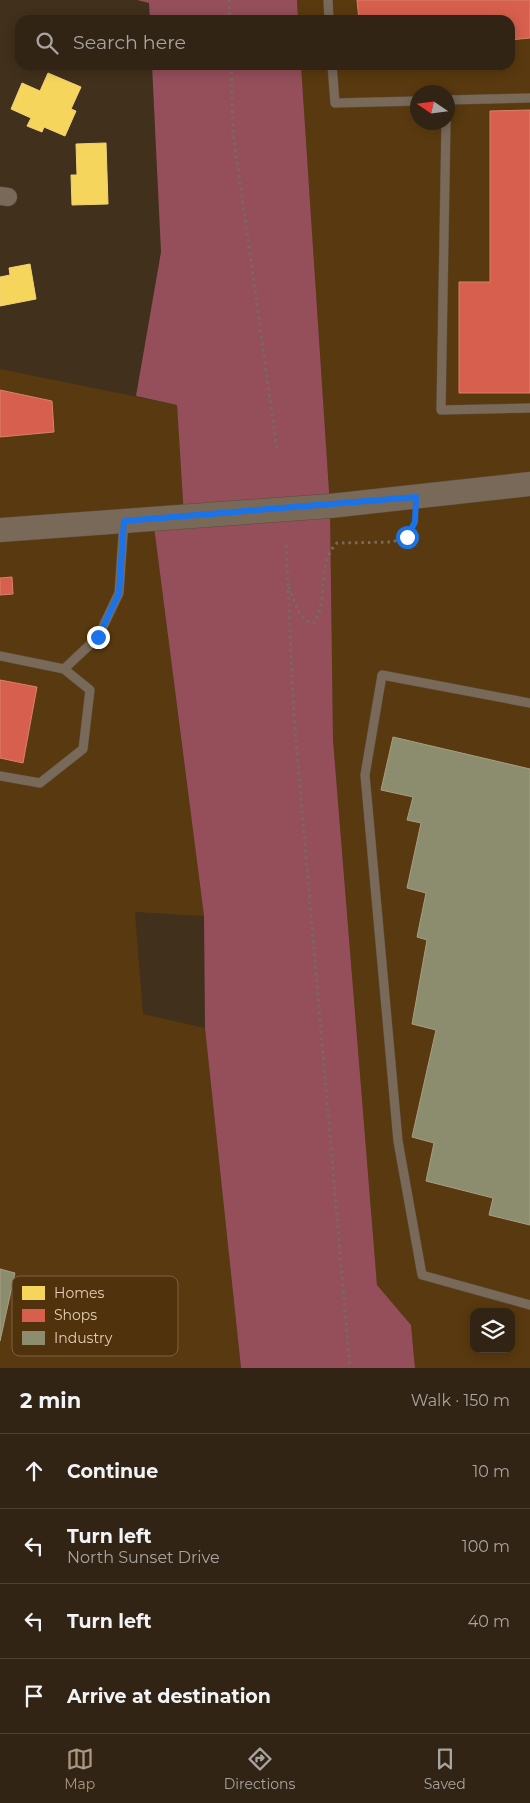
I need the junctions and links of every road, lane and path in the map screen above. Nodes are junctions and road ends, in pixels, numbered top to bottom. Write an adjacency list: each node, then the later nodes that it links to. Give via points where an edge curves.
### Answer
1 (229, 0): 3 (path)
2 (328, 0): 4 (lane)
3 (230, 15)
4 (329, 15)
5 (231, 70): 12 (path, via 233,132)
6 (332, 70): 9 (lane, via 335,103)
7 (530, 98): 8 (lane)
8 (455, 100)
9 (410, 101)
10 (446, 130): 11 (lane, via 441,410)
11 (530, 408)
12 (277, 449)
13 (530, 484): 14 (main road)
14 (416, 497): 15 (main road); 18 (path, via 415,522 407,537 392,542 337,543 329,551 320,614 314,623 306,621 299,613)
15 (124, 521): 16 (main road); 20 (lane, via 119,593 98,637)
16 (0, 530)
17 (286, 545): 18 (path)
18 (288, 584): 24 (path, via 294,717)
19 (0, 656): 20 (lane)
20 (64, 669): 22 (lane, via 90,690 83,749 40,783)
21 (530, 703): 23 (lane, via 382,675 365,775 398,1142 422,1275)
22 (0, 776)
23 (530, 1305)
24 (350, 1368)

